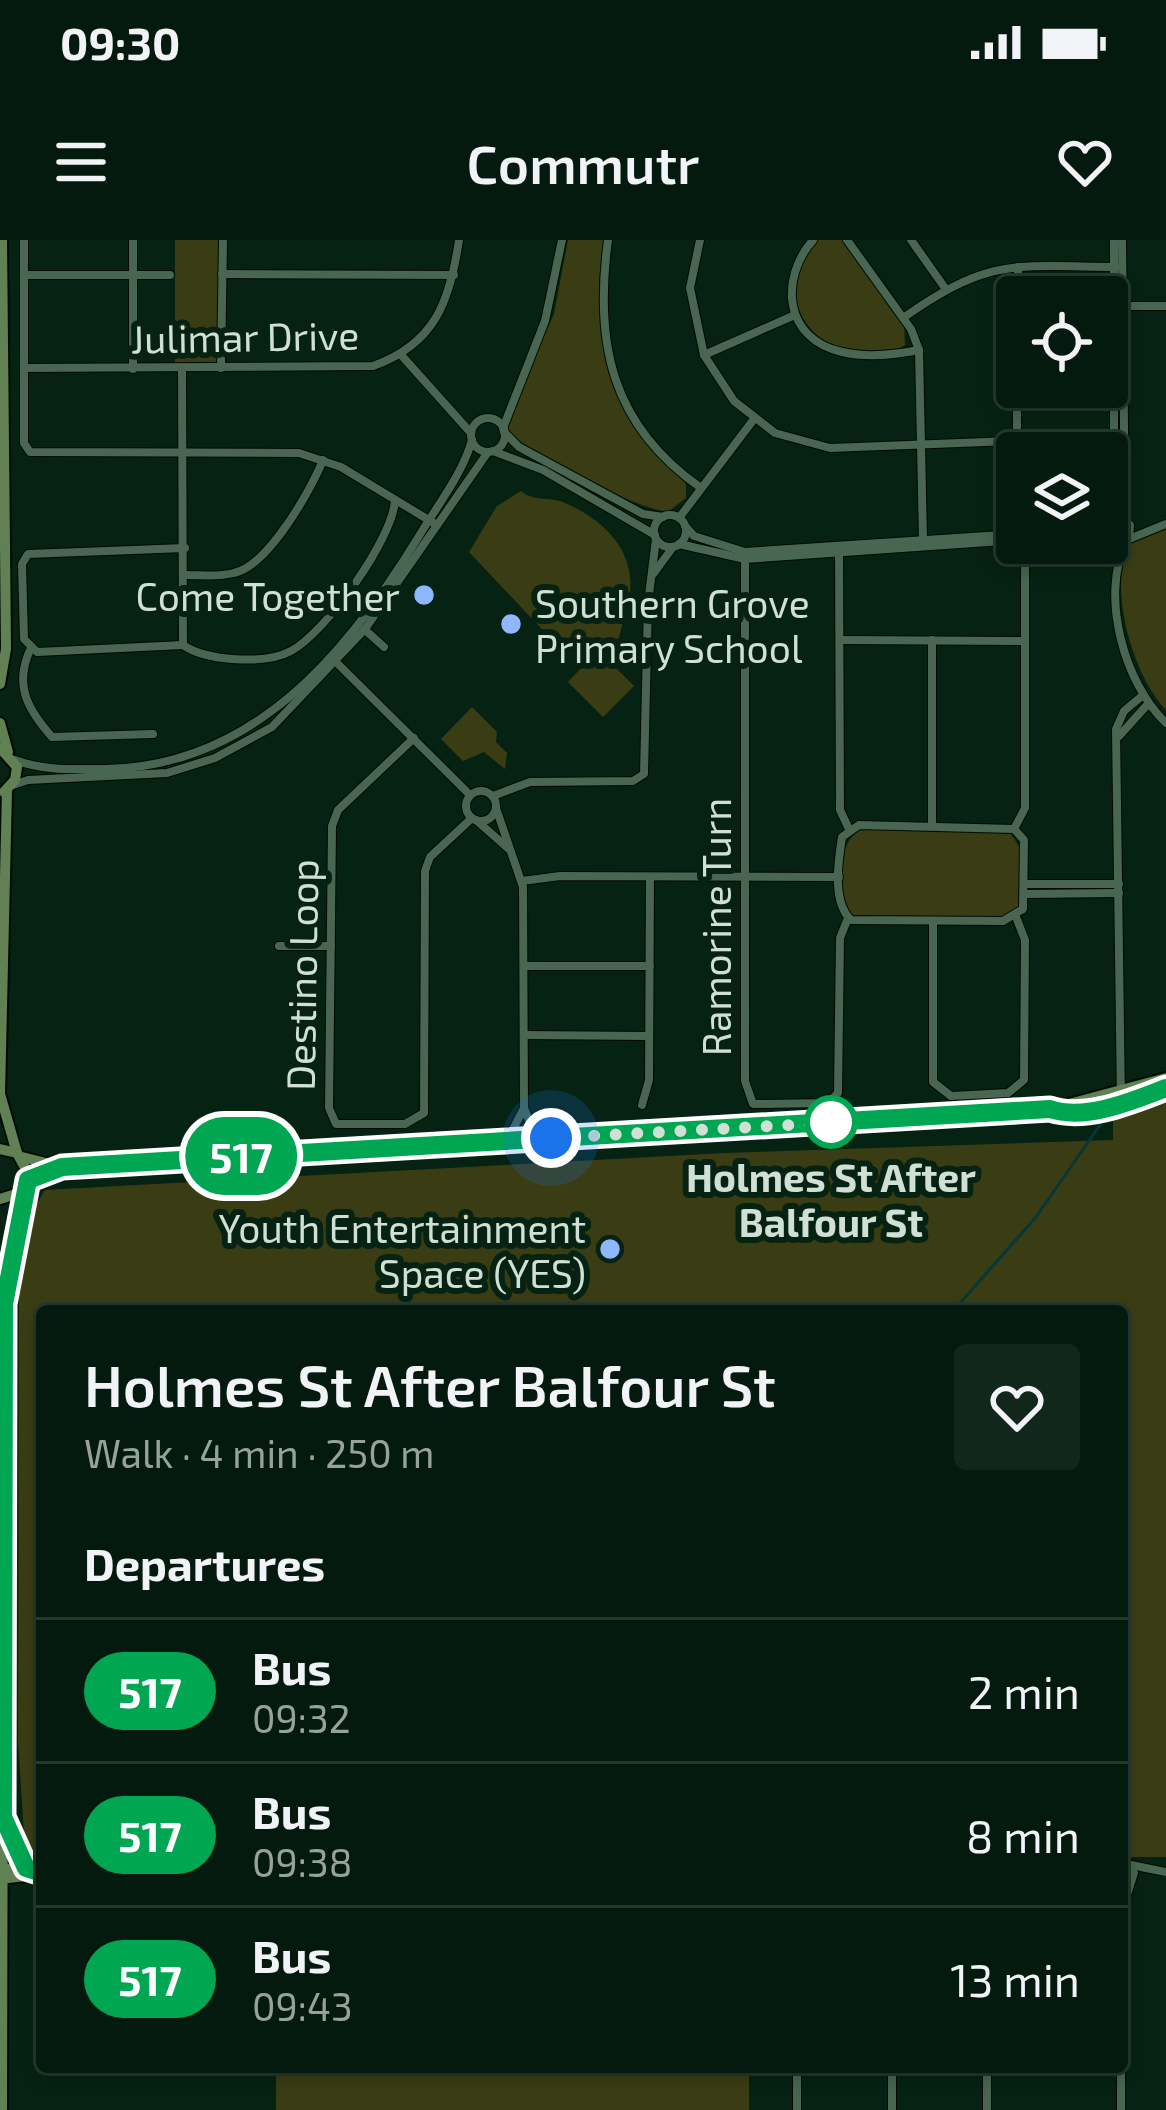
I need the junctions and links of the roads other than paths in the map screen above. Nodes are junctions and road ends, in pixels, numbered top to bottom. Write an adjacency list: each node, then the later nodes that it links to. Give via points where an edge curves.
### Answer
1 (2, 240): 54 (main road)
2 (24, 240): 16 (street)
3 (133, 240): 17 (street)
4 (223, 240): 15 (street)
5 (460, 240): 19 (street, Julimar Drive)
6 (562, 240): 34 (street, via 545,321)
7 (608, 240): 46 (street, via 601,304 613,374 653,448)
8 (700, 240): 28 (street, via 690,288)
9 (813, 240): 25 (street, via 790,276)
10 (849, 240): 26 (street)
11 (911, 240): 22 (street)
12 (1118, 240): 14 (street)
13 (1018, 267): 14 (street); 20 (street); 22 (street)
14 (1118, 267): 21 (street); 39 (street)
15 (222, 274): 19 (street); 33 (street)
16 (25, 275): 17 (street); 30 (street)
17 (133, 275): 18 (street); 31 (street)
18 (170, 275)
19 (454, 275): 29 (street, Julimar Drive, via 427,336)
20 (1018, 276)
21 (1119, 276)
22 (946, 288): 26 (street)
23 (1128, 306): 24 (street)
24 (1166, 306)
25 (795, 315): 27 (street, via 810,335 845,353); 28 (street)
26 (903, 318): 27 (street)
27 (919, 350): 42 (street)
28 (704, 355): 37 (street)
29 (402, 356): 33 (street, Julimar Drive, via 373,366); 35 (street)
30 (24, 368): 31 (street, Julimar Drive); 44 (street, via 30,452)
31 (133, 368): 32 (street, Julimar Drive)
32 (182, 368): 33 (street, Julimar Drive); 44 (street)
33 (221, 368)
34 (511, 399): 36 (street); 38 (street)
35 (450, 409): 36 (street); 40 (street)
36 (484, 419): 38 (street); 40 (street)
37 (754, 419): 42 (street, via 799,443); 46 (street)
38 (504, 430): 43 (street); 48 (street, via 519,447 643,514)
39 (1117, 432)
40 (471, 437): 43 (street); 51 (street)
41 (996, 444): 42 (street)
42 (922, 448): 56 (street)
43 (490, 452): 51 (street); 55 (street, via 543,470)
44 (184, 454): 45 (street); 61 (street)
45 (323, 460): 47 (street); 66 (street, via 252,564 234,574)
46 (700, 488): 50 (street)
47 (395, 499): 51 (street); 72 (street, via 390,527 333,612 292,650 205,656)
48 (663, 517): 50 (street); 55 (street)
49 (1128, 521): 53 (street)
50 (682, 522): 60 (street); 63 (street, via 694,536)
51 (433, 523): 68 (street)
52 (1166, 524): 53 (street)
53 (1147, 527): 59 (street)
54 (1, 529): 76 (main road)
55 (656, 537): 60 (street); 67 (street)
56 (923, 539): 57 (street); 62 (street)
57 (996, 539)
58 (996, 540): 62 (street)
59 (1128, 540)
60 (676, 545): 63 (street); 67 (street)
61 (184, 548): 66 (street); 74 (street, via 28,554 24,639)
62 (839, 550): 63 (street); 69 (street)
63 (745, 555): 93 (street, Ramorine Turn)
64 (1021, 564): 71 (street)
65 (1119, 564): 77 (street, via 1121,644)
66 (186, 575): 72 (street)
67 (651, 578): 85 (street, via 644,774 633,781 530,782)
68 (362, 626): 73 (street); 75 (street)
69 (839, 640): 70 (street); 89 (street, via 840,810)
70 (932, 640): 71 (street); 88 (street)
71 (1024, 641): 90 (street, via 1025,808)
72 (183, 645): 74 (street)
73 (384, 647)
74 (31, 648): 80 (street, via 24,703 52,737)
75 (334, 659): 81 (street); 82 (street, via 270,716 199,754 130,768 40,769); 83 (street, via 272,727 190,768 126,779 33,779)
76 (0, 684)
77 (1145, 700): 79 (street); 96 (street, via 1119,736)
78 (0, 723): 82 (main road)
79 (1166, 723)
80 (153, 734)
81 (414, 739): 84 (street); 102 (street, Destino Loop, via 338,810)
82 (8, 754): 83 (main road)
83 (6, 790): 117 (main road, via 0,1094)
84 (470, 795): 85 (street); 87 (street)
85 (493, 796): 86 (street)
86 (496, 808): 87 (street, via 490,818); 91 (street)
87 (474, 819): 91 (street); 102 (street, Destino Loop, via 425,871 424,1113 415,1123 332,1120)
88 (932, 826): 89 (street); 90 (street)
89 (849, 829): 94 (street, via 840,841)
90 (1014, 829): 97 (street, via 1024,840)
91 (511, 851): 95 (street)
92 (650, 877): 93 (street); 95 (street); 104 (street)
93 (745, 877): 94 (street); 99 (street, Ramorine Turn, via 745,1082 758,1106 828,1103 838,1093 840,938)
94 (839, 877): 99 (street)
95 (522, 881): 103 (street)
96 (1119, 888): 97 (street); 109 (street)
97 (1025, 889): 98 (street)
98 (1016, 917): 100 (street); 100 (street, via 1025,940 1024,1081 1008,1093 951,1096 933,1082)
99 (848, 918): 100 (street)
100 (933, 921)
101 (279, 946): 102 (street)
102 (331, 946)
103 (524, 966): 104 (street); 105 (street)
104 (650, 966): 106 (street)
105 (524, 1035): 106 (street); 111 (street)
106 (649, 1036): 110 (street)
107 (1166, 1078): 109 (main road)
108 (1166, 1088): 109 (main road)
109 (1127, 1096): 112 (main road, via 1050,1109)
110 (642, 1105)
111 (524, 1108): 113 (street, via 533,1130); 114 (street)
112 (618, 1136): 113 (main road); 115 (main road)
113 (551, 1138): 114 (main road)
114 (505, 1141): 115 (main road)
115 (454, 1145): 118 (main road)
116 (0, 1149): 117 (main road)
117 (20, 1155): 118 (main road); 119 (main road)
118 (62, 1167): 119 (main road)
119 (25, 1185): 120 (main road); 121 (main road, via 4,1304)
120 (0, 1198)
121 (2, 1614): 122 (main road)
122 (3, 1817): 124 (main road); 126 (main road)
123 (1128, 1864): 128 (street)
124 (26, 1868): 125 (main road); 126 (main road)
125 (36, 1871)
126 (2, 1873): 127 (main road); 134 (main road)
127 (36, 1873)
128 (1166, 1873): 129 (street)
129 (1128, 1882)
130 (797, 2073): 135 (street)
131 (892, 2073): 136 (street)
132 (987, 2073): 137 (street)
133 (1121, 2073): 138 (street)
134 (2, 2110)
135 (797, 2110)
136 (892, 2110)
137 (987, 2110)
138 (1121, 2110)

